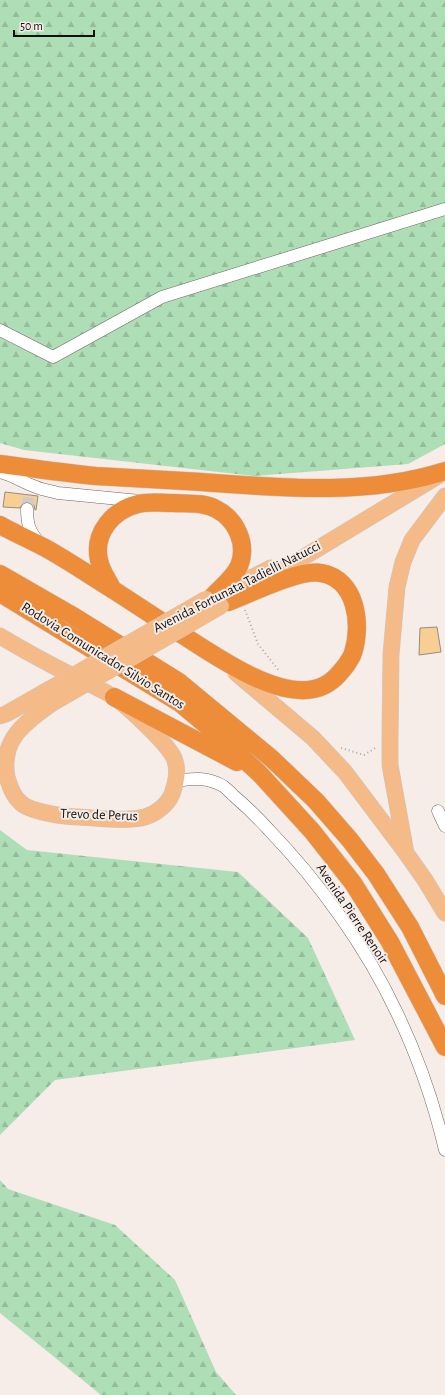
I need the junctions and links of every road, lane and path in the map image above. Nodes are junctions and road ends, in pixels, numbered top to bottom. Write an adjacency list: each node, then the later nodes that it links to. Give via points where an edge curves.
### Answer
1 (445, 209): 2 (street, via 162,297 53,357)
2 (0, 330)
3 (0, 464): 5 (highway, via 95,476 314,489 354,488 403,482)
4 (0, 472): 7 (street, via 11,475 29,490)
5 (445, 472): 14 (main road, Avenida Fortunata Tadielli Natucci)
6 (445, 496): 21 (main road, via 412,540 397,587)
7 (149, 502): 12 (highway, via 125,508 112,517 99,538 98,560); 14 (highway, via 195,504 214,508 235,525 242,544 239,565)
8 (27, 509): 10 (street, via 30,531)
9 (0, 525): 10 (highway)
10 (49, 550): 12 (highway)
11 (0, 574): 31 (highway, Rodovia Comunicador Silvio Santos, via 179,682 276,763 316,801 376,874 410,927)
12 (114, 590): 16 (highway)
13 (0, 593): 23 (highway, Rodovia Comunicador Silvio Santos, via 180,703)
14 (222, 600): 16 (highway, via 309,573 321,573 344,586 354,602 357,617 357,637 353,655 332,681 318,688 306,691 277,686); 17 (path); 18 (main road, Avenida Fortunata Tadielli Natucci, bridge)
15 (0, 636): 19 (main road, Trevo de Perus)
16 (224, 662): 29 (main road, via 318,743 345,772)
17 (281, 673)
18 (50, 697): 20 (main road); 26 (main road, via 20,726 10,739 5,753 5,771 11,792)
19 (114, 697): 23 (highway); 24 (main road, Trevo de Perus, via 166,747 174,758)
20 (0, 716)
21 (390, 738): 22 (path, via 364,755); 29 (main road, via 390,765)
22 (335, 745)
23 (259, 774): 32 (highway, Rodovia Comunicador Silvio Santos, via 312,831 353,883 390,942)
24 (176, 781): 26 (main road, Trevo de Perus, via 170,797 160,810 146,817 66,817 31,809); 33 (street, Avenida Pierre Renoir, via 193,778 223,786 252,811 293,855 324,896 363,950 397,1012 421,1069)
25 (0, 797): 26 (main road, Trevo de Perus)
26 (21, 804)
27 (438, 811): 28 (street)
28 (445, 826)
29 (406, 853): 30 (main road)
30 (445, 913)
31 (445, 996)
32 (445, 1047)
33 (445, 1150)

